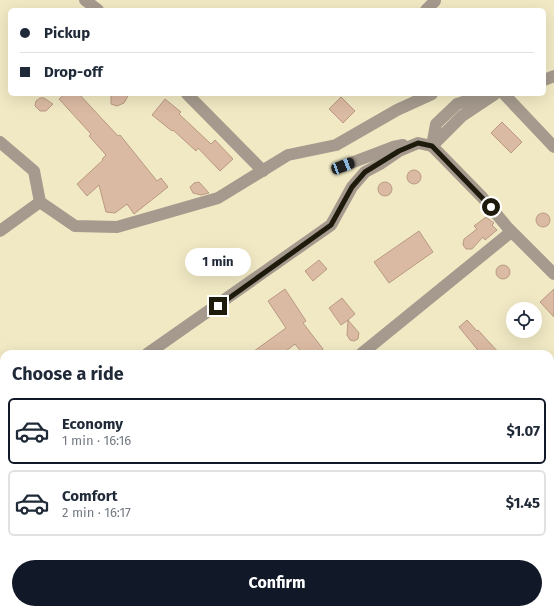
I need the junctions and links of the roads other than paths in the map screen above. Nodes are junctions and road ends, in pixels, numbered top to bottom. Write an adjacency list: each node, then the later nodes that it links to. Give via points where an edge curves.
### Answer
1 (85, 0): 3 (street)
2 (435, 1): 4 (street)
3 (95, 8)
4 (428, 8)
5 (189, 96): 15 (street)
6 (428, 96): 15 (street, via 397,110 336,145 288,155)
7 (482, 96): 12 (street, via 457,104 436,124)
8 (492, 96): 12 (street, via 462,116)
9 (506, 96): 13 (street)
10 (0, 142): 16 (street, via 34,171)
11 (418, 143): 12 (street); 14 (street, via 393,147); 20 (street, via 399,151 365,172 352,187 331,225)
12 (432, 146): 18 (street, via 482,197)
13 (554, 147)
14 (343, 166)
15 (263, 171): 16 (street, via 218,198 117,227 75,226)
16 (40, 202): 17 (street)
17 (0, 231)
18 (511, 232): 19 (street); 21 (street)
19 (554, 274)
20 (153, 350)
21 (366, 350)

